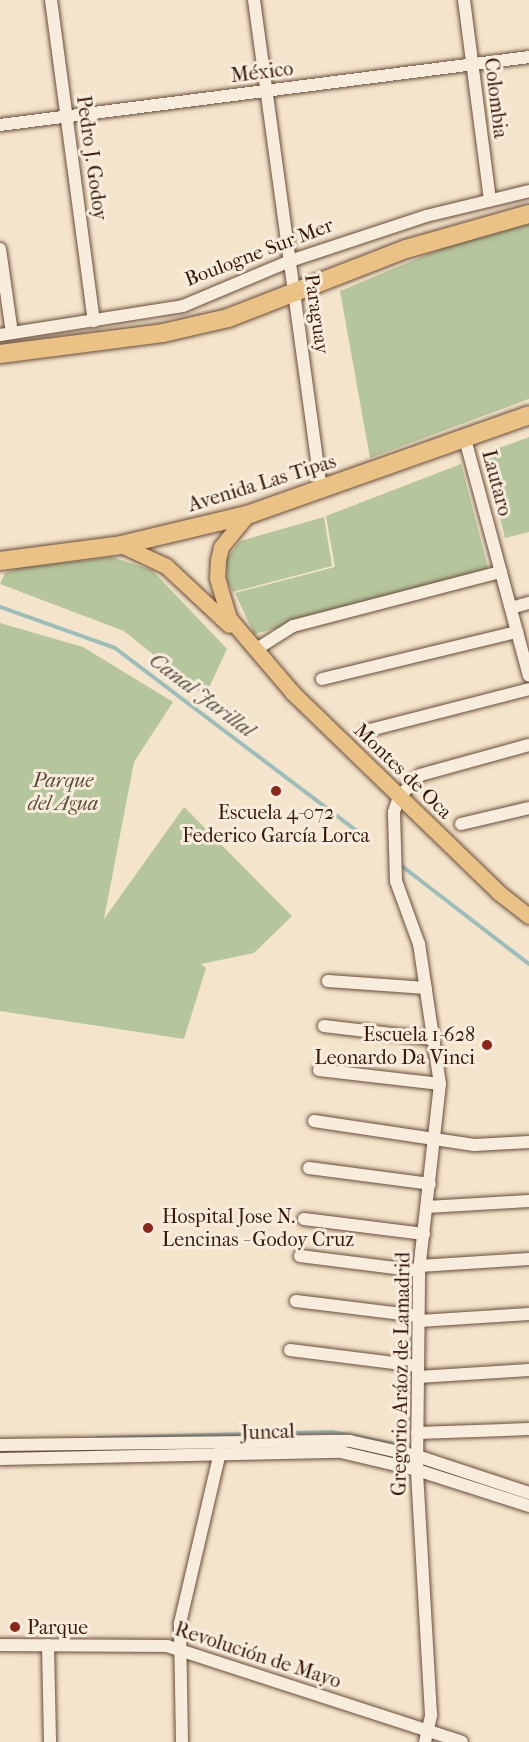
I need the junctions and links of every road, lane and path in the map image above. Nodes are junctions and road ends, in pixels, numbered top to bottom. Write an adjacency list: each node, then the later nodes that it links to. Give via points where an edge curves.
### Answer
1 (51, 0): 7 (street, Pedro J. Godoy)
2 (254, 0): 6 (street, Paraguay)
3 (464, 0): 5 (street, Colombia)
4 (529, 57): 5 (street, México)
5 (472, 64): 6 (street, México); 10 (street, Colombia)
6 (266, 92): 7 (street, México); 13 (street, Paraguay)
7 (67, 116): 8 (street, México); 15 (street, Pedro J. Godoy)
8 (0, 125)
9 (529, 191): 10 (street, Boulogne Sur Mer)
10 (490, 200): 13 (street, Boulogne Sur Mer)
11 (529, 214): 14 (highway, via 406,249)
12 (0, 249): 16 (street)
13 (290, 261): 14 (street, Paraguay); 15 (street, Boulogne Sur Mer, via 183,306)
14 (294, 292): 17 (highway, via 248,311 185,328); 20 (street, Paraguay)
15 (94, 321): 16 (street, Boulogne Sur Mer)
16 (6, 334)
17 (0, 354)
18 (529, 415): 19 (highway, Avenida Las Tipas)
19 (465, 439): 20 (highway, Avenida Las Tipas); 24 (street, Lautaro)
20 (321, 490): 21 (highway, Avenida Las Tipas)
21 (247, 515): 22 (highway, Avenida Las Tipas); 28 (main road, Montes de Oca, via 222,547 217,578 229,618)
22 (121, 545): 23 (highway, Avenida Las Tipas); 28 (main road, Montes de Oca, via 145,555 185,581)
23 (0, 561)
24 (501, 572): 26 (street, Lautaro); 28 (street, via 293,626)
25 (529, 603): 26 (street)
26 (511, 608): 27 (street, Lautaro)
27 (517, 632): 29 (street, Lautaro); 31 (street)
28 (255, 650): 35 (main road, Montes de Oca)
29 (527, 662): 30 (street, Lautaro)
30 (529, 676)
31 (322, 680)
32 (529, 689): 33 (street)
33 (366, 730)
34 (529, 745): 35 (street, via 420,775)
35 (399, 797): 38 (main road, Montes de Oca); 40 (street, Gregorio Aráoz de Lamadrid, via 393,861 419,944)
36 (529, 808): 37 (street)
37 (461, 824)
38 (529, 916)
39 (328, 981): 40 (street)
40 (426, 988): 42 (street, Gregorio Aráoz de Lamadrid)
41 (324, 1026): 42 (street)
42 (433, 1039): 44 (street, Gregorio Aráoz de Lamadrid)
43 (319, 1070): 44 (street)
44 (440, 1084): 46 (street, Gregorio Aráoz de Lamadrid)
45 (314, 1121): 46 (street)
46 (436, 1137): 47 (street, via 474,1145); 49 (street, Gregorio Aráoz de Lamadrid)
47 (529, 1142)
48 (309, 1168): 49 (street)
49 (430, 1184): 51 (street, Gregorio Aráoz de Lamadrid)
50 (529, 1201): 51 (street)
51 (427, 1207): 53 (street, Gregorio Aráoz de Lamadrid)
52 (304, 1219): 53 (street)
53 (423, 1234): 56 (street, Gregorio Aráoz de Lamadrid)
54 (300, 1256): 56 (street)
55 (529, 1258): 56 (street)
56 (419, 1269): 59 (street, Gregorio Aráoz de Lamadrid)
57 (296, 1301): 59 (street)
58 (529, 1314): 59 (street)
59 (418, 1319): 62 (street, Gregorio Aráoz de Lamadrid)
60 (291, 1350): 62 (street)
61 (529, 1370): 62 (street)
62 (418, 1371): 64 (street, Gregorio Aráoz de Lamadrid)
63 (529, 1429): 64 (street)
64 (417, 1432): 68 (street, Gregorio Aráoz de Lamadrid)
65 (223, 1440): 66 (street, Juncal); 67 (street); 68 (street, Juncal, via 327,1439)
66 (0, 1445)
67 (221, 1454): 69 (street, Juncal); 70 (street, Juncal, via 341,1452); 75 (street, via 180,1623)
68 (417, 1456): 70 (street, Gregorio Aráoz de Lamadrid); 71 (street, Juncal)
69 (0, 1459)
70 (417, 1470): 72 (street, Juncal); 76 (street, Gregorio Aráoz de Lamadrid, via 431,1715)
71 (529, 1493)
72 (529, 1506)
73 (0, 1645): 74 (street, Revolución de Mayo)
74 (48, 1645): 75 (street, Revolución de Mayo, via 153,1644); 77 (street)
75 (181, 1649): 76 (street, Revolución de Mayo); 78 (street)
76 (426, 1736): 79 (street, Revolución de Mayo)
77 (50, 1742)
78 (182, 1742)
79 (462, 1742)

